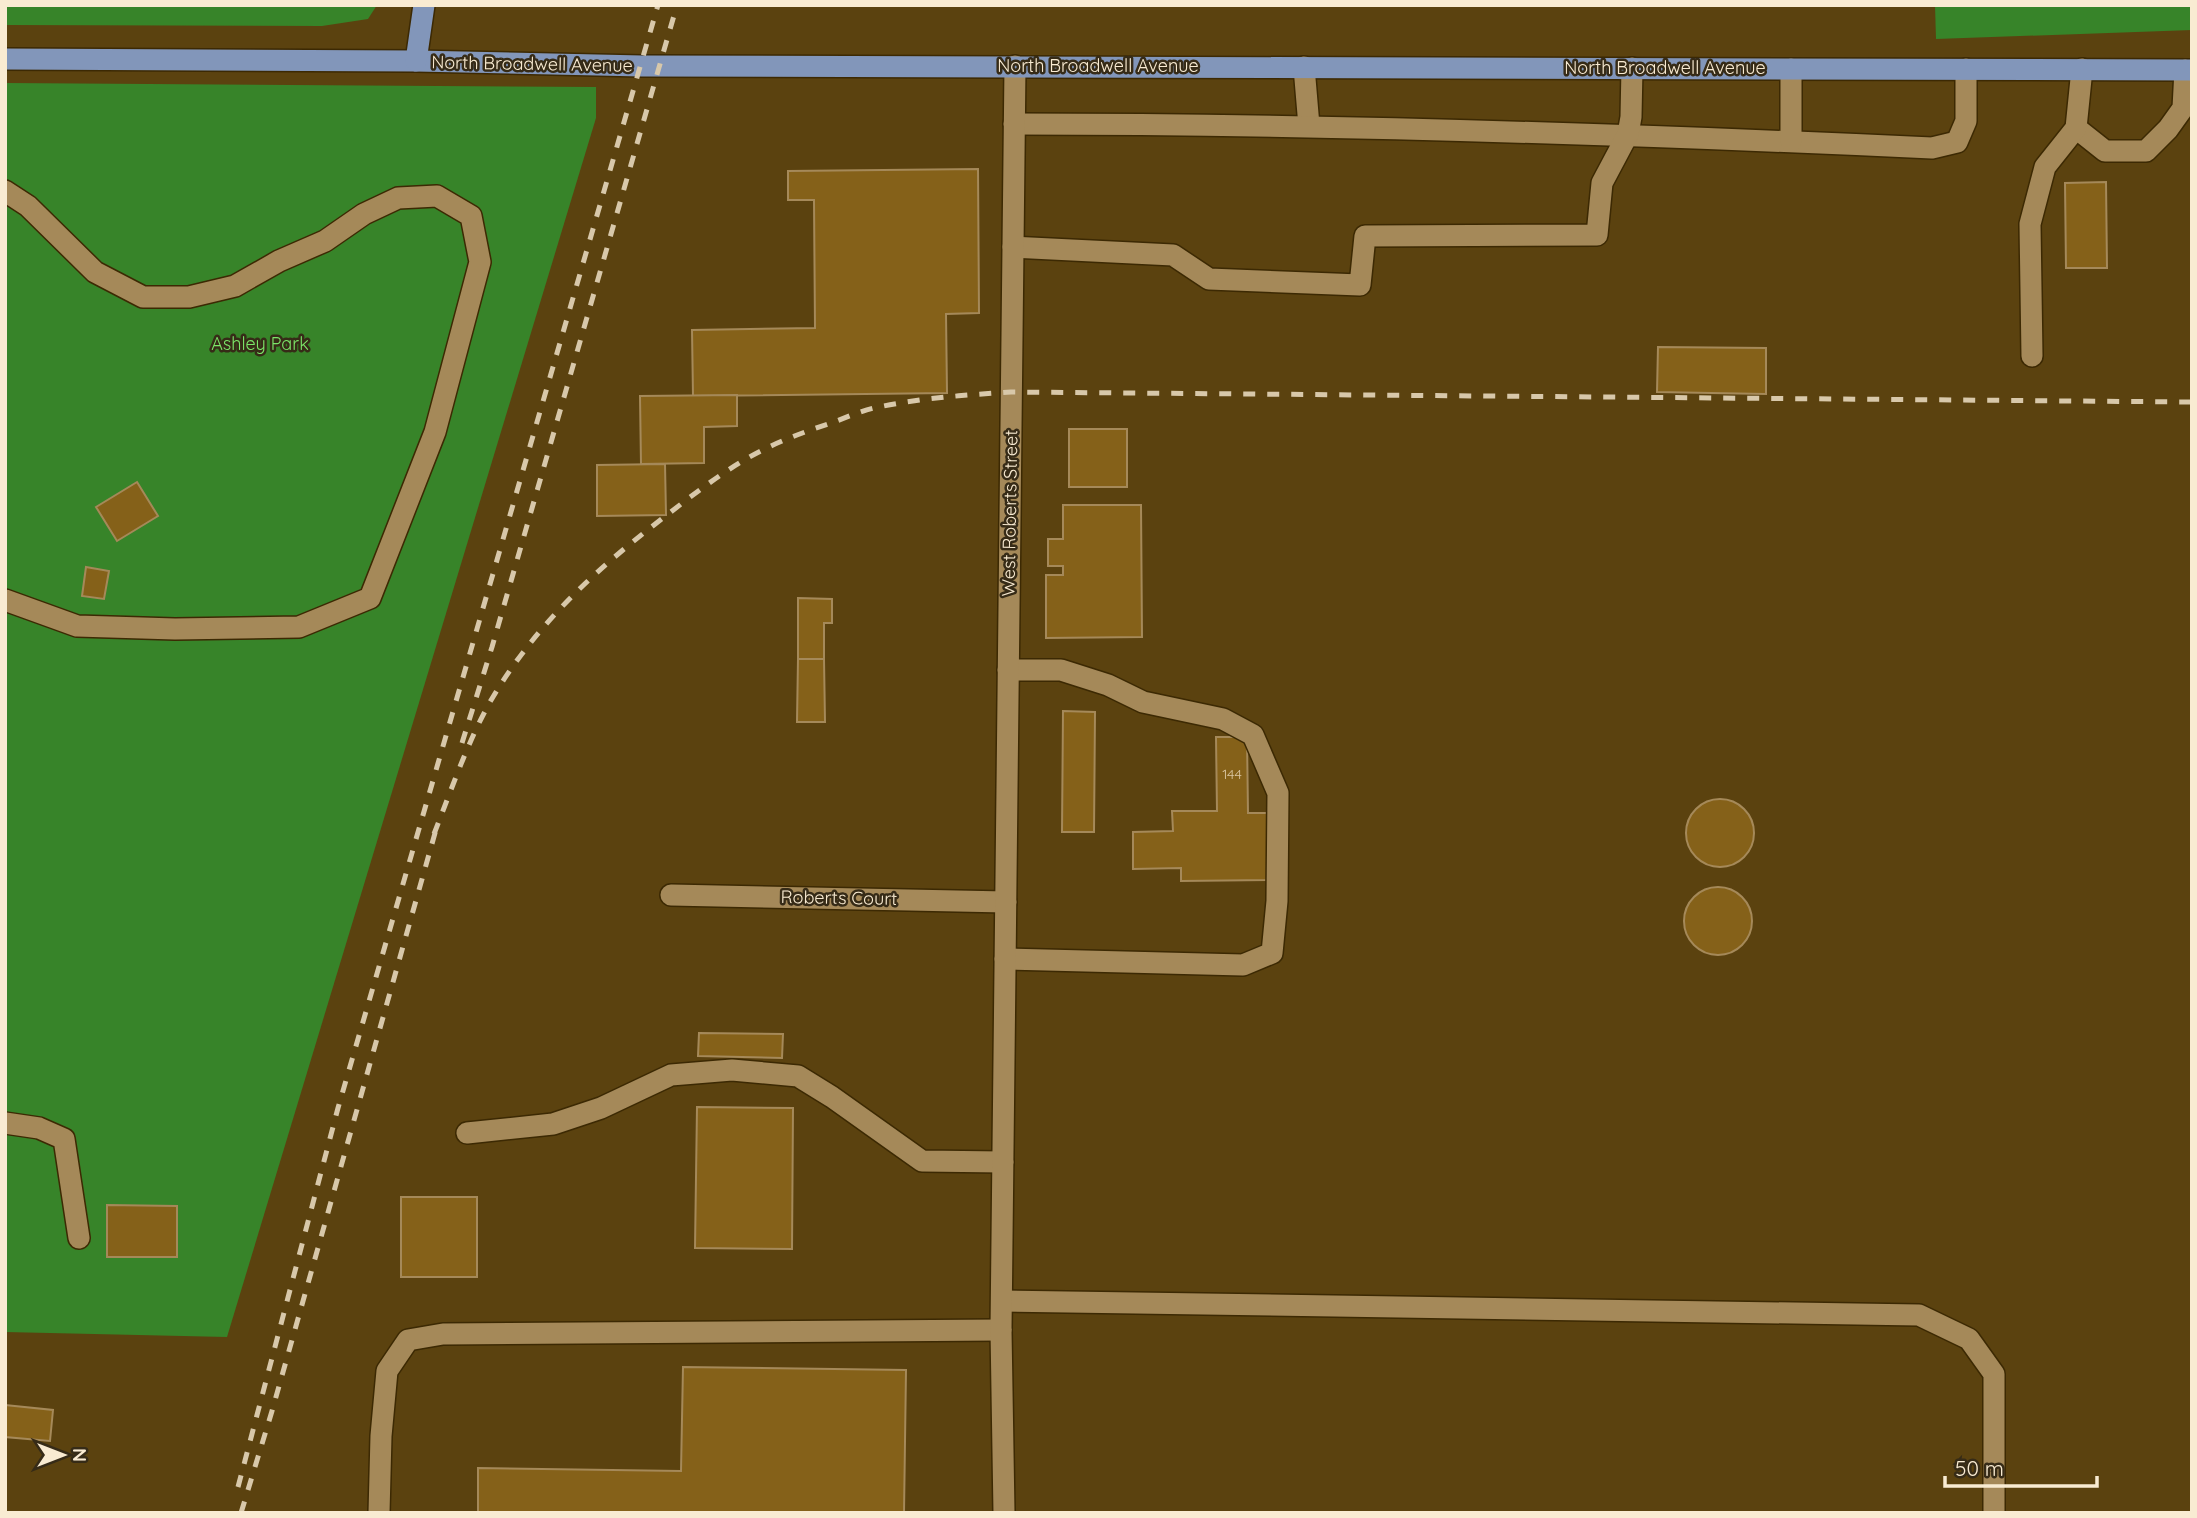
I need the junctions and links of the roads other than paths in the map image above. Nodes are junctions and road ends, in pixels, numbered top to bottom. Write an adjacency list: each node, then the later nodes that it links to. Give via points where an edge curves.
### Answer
1 (424, 5): 3 (main road)
2 (5, 59): 3 (main road, North Broadwell Avenue)
3 (416, 61): 4 (main road, North Broadwell Avenue)
4 (1014, 66): 5 (main road, North Broadwell Avenue); 11 (street, West Roberts Street)
5 (1304, 67): 6 (main road, North Broadwell Avenue); 12 (street)
6 (1632, 68): 7 (main road, North Broadwell Avenue); 14 (street)
7 (1791, 69): 8 (main road, North Broadwell Avenue); 15 (street)
8 (1966, 69): 9 (main road, North Broadwell Avenue); 15 (street, via 1966,121 1957,142 1932,148)
9 (2082, 69): 10 (main road, North Broadwell Avenue); 13 (street)
10 (2188, 70): 13 (street, via 2183,108 2146,151 2105,151)
11 (1014, 124): 12 (street); 17 (street, West Roberts Street)
12 (1309, 126): 14 (street)
13 (2076, 128): 18 (street, via 2045,167 2030,224)
14 (1628, 134): 15 (street); 17 (street, via 1602,183 1597,235 1365,236 1360,285 1209,279 1173,255)
15 (1791, 141)
16 (5, 191): 19 (street, via 28,206 95,271 144,297 189,297 235,286 398,198 437,196 471,216 480,262 435,432 370,598 299,627 175,629 77,626)
17 (1013, 247): 20 (street, West Roberts Street)
18 (2032, 356)
19 (5, 600)
20 (1008, 670): 22 (street, West Roberts Street); 23 (street, via 1061,670 1143,702 1223,719 1253,735 1278,793 1277,901 1272,953 1243,965)
21 (671, 895): 22 (street, Roberts Court)
22 (1006, 902): 23 (street, West Roberts Street)
23 (1005, 959): 26 (street, West Roberts Street)
24 (5, 1123): 27 (street, via 39,1128 64,1139)
25 (467, 1133): 26 (street, via 553,1124 601,1108 671,1075 732,1070 797,1076 922,1161)
26 (1003, 1162): 28 (street, West Roberts Street)
27 (79, 1238)
28 (1002, 1301): 29 (street, West Roberts Street); 32 (street, via 1919,1315 1969,1339 1994,1374)
29 (1001, 1330): 30 (street, via 443,1334 408,1340 387,1371); 31 (street, West Roberts Street)
30 (379, 1513)
31 (1004, 1513)
32 (1994, 1513)

